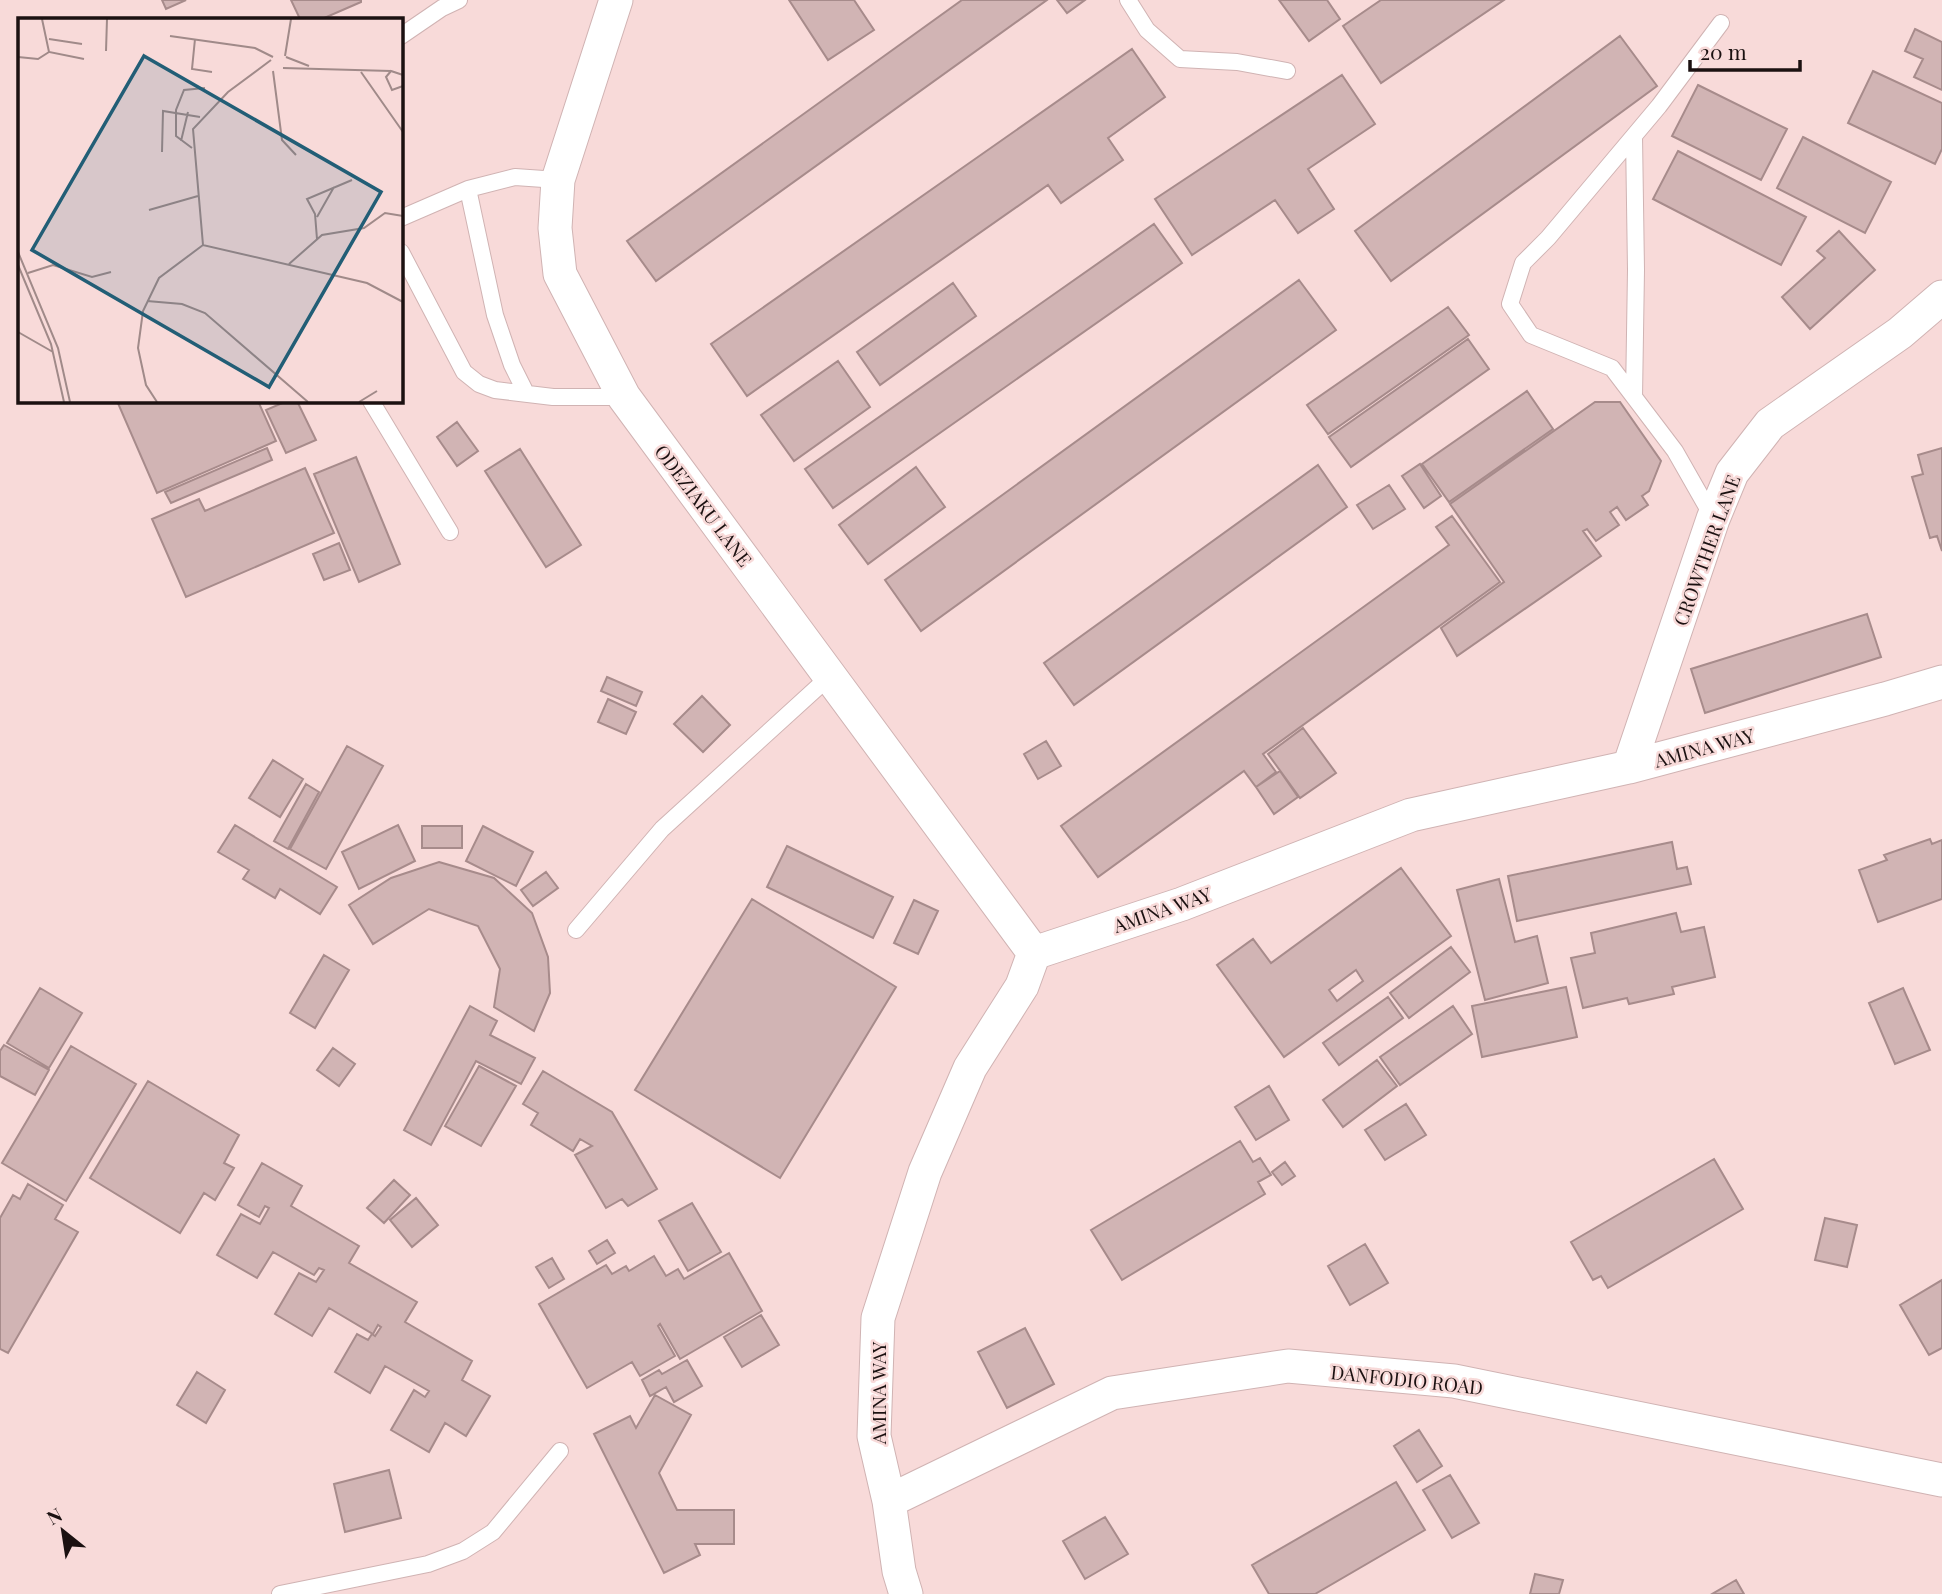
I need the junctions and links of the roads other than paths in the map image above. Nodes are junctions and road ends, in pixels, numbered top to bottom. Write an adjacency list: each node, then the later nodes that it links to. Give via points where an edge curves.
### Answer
1 (458, 0): 5 (lane)
2 (616, 0): 8 (street, ODEZIAKU LANE)
3 (1128, 0): 6 (lane, via 1147,30 1180,59)
4 (1721, 23): 7 (lane)
5 (402, 35)
6 (1287, 71)
7 (1634, 136): 15 (lane); 15 (lane, via 1523,263 1510,304 1531,335 1612,368)
8 (558, 180): 9 (lane, via 515,177); 14 (street, ODEZIAKU LANE, via 555,228 560,274)
9 (468, 190): 10 (lane); 13 (lane, via 495,315)
10 (402, 218)
11 (402, 255): 13 (lane, via 464,372 495,390)
12 (1942, 297): 17 (street, CROWTHER LANE, via 1900,333 1770,424 1732,473)
13 (526, 393): 14 (lane)
14 (624, 397): 19 (street, ODEZIAKU LANE)
15 (1634, 397): 17 (lane, via 1675,451)
16 (372, 402): 18 (lane)
17 (1713, 519): 21 (street, CROWTHER LANE)
18 (450, 532)
19 (830, 676): 22 (lane, via 662,829); 23 (street, ODEZIAKU LANE)
20 (1942, 682): 21 (street, AMINA WAY)
21 (1629, 767): 23 (street, AMINA WAY, via 1411,815 1182,904)
22 (576, 930)
23 (1034, 953): 26 (street, AMINA WAY, via 1022,986 970,1068 925,1172 878,1318 874,1436)
24 (560, 1451): 27 (lane, via 493,1532 463,1551 428,1564)
25 (1942, 1480): 26 (street, DANFODIO ROAD, via 1454,1381 1288,1367 1112,1393)
26 (889, 1501): 28 (street, AMINA WAY)
27 (279, 1594)
28 (906, 1594)

